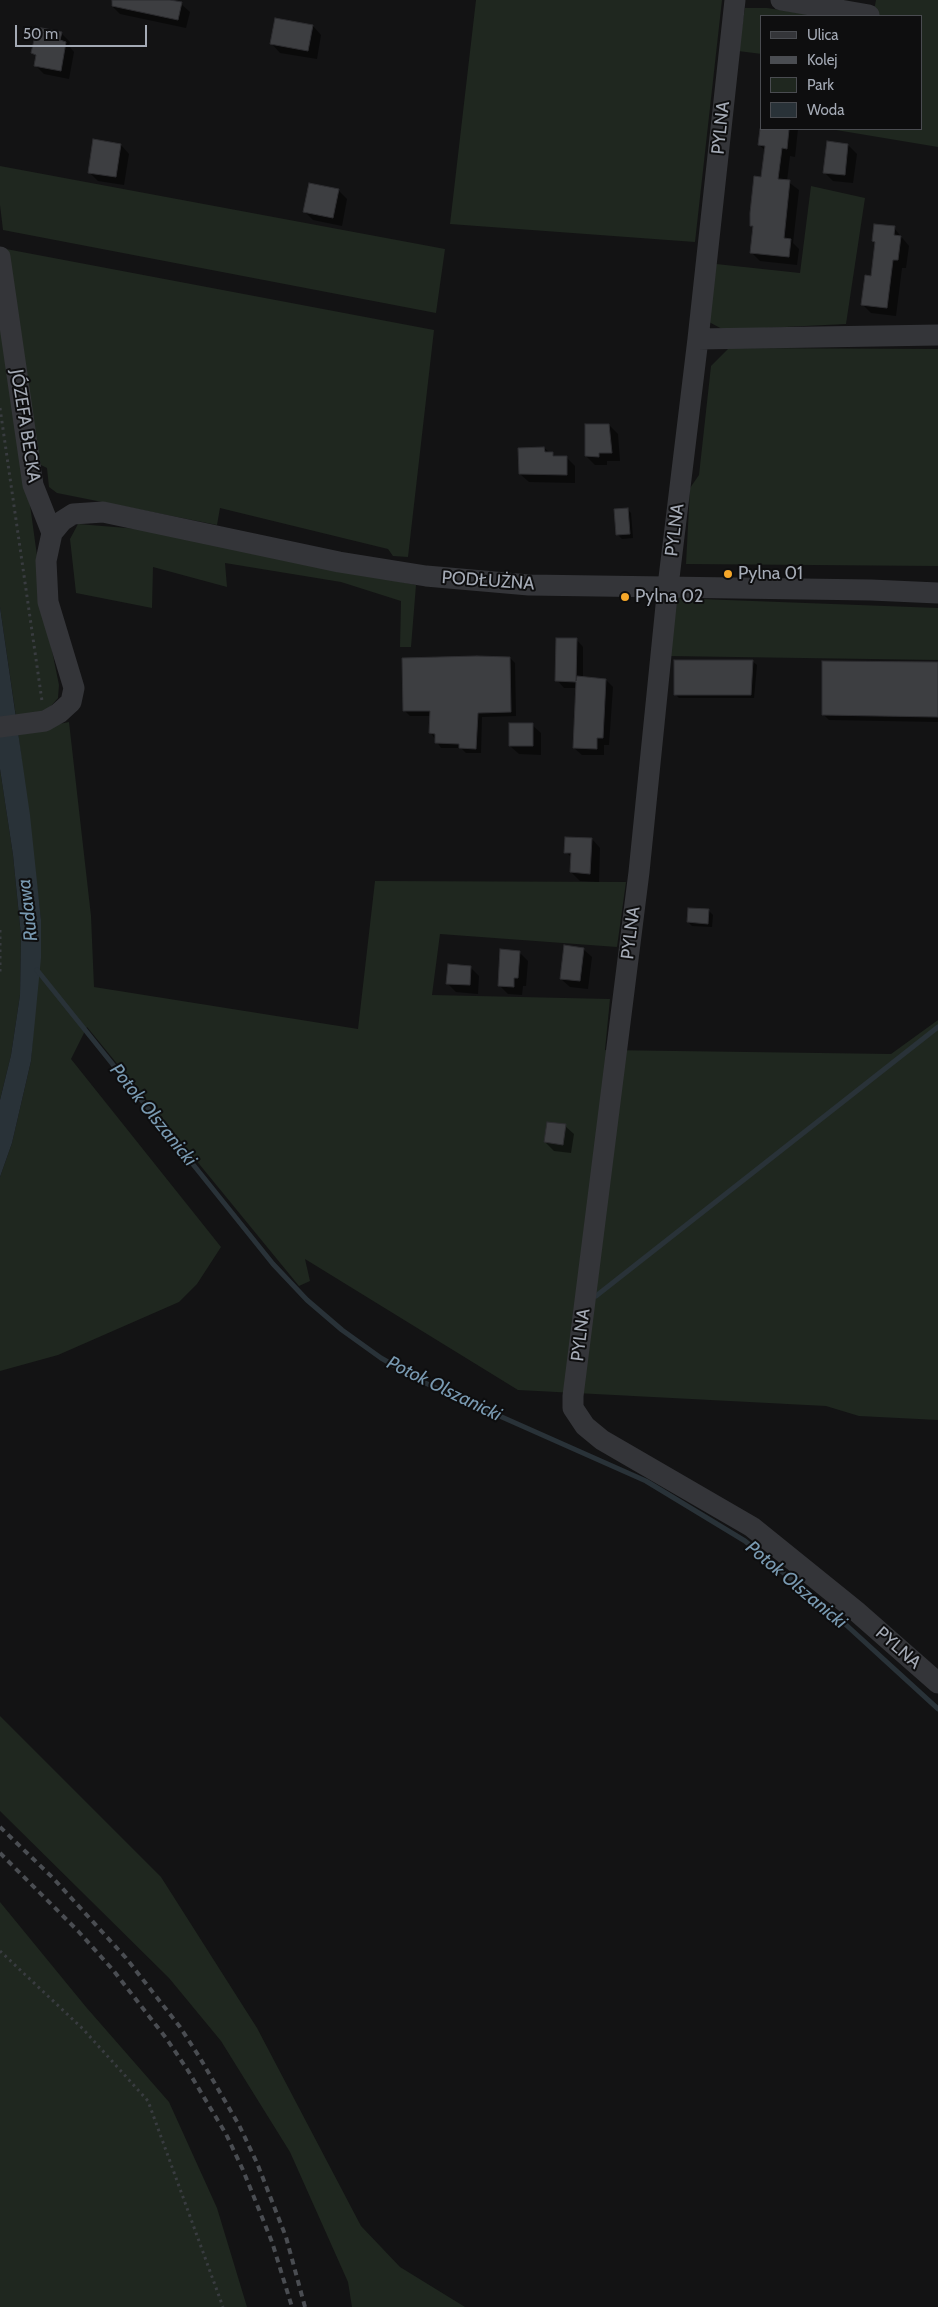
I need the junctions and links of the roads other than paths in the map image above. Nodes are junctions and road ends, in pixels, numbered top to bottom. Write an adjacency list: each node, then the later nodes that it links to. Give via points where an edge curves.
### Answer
1 (735, 0): 6 (street, PYLNA)
2 (782, 0): 3 (street)
3 (869, 15)
4 (0, 257): 7 (street, JÓZEFA BECKA, via 33,485)
5 (938, 335): 6 (street)
6 (698, 339): 8 (street, PYLNA)
7 (52, 532): 8 (street, PODŁUŻNA, via 73,514 103,512 339,562 426,576 529,585); 10 (street, via 46,561 48,602 74,688 71,702 45,721)
8 (668, 586): 9 (street, PODŁUŻNA); 11 (street, PYLNA, via 639,872 574,1408 585,1426 602,1440 752,1527)
9 (938, 592)
10 (0, 727)
11 (938, 1683)

